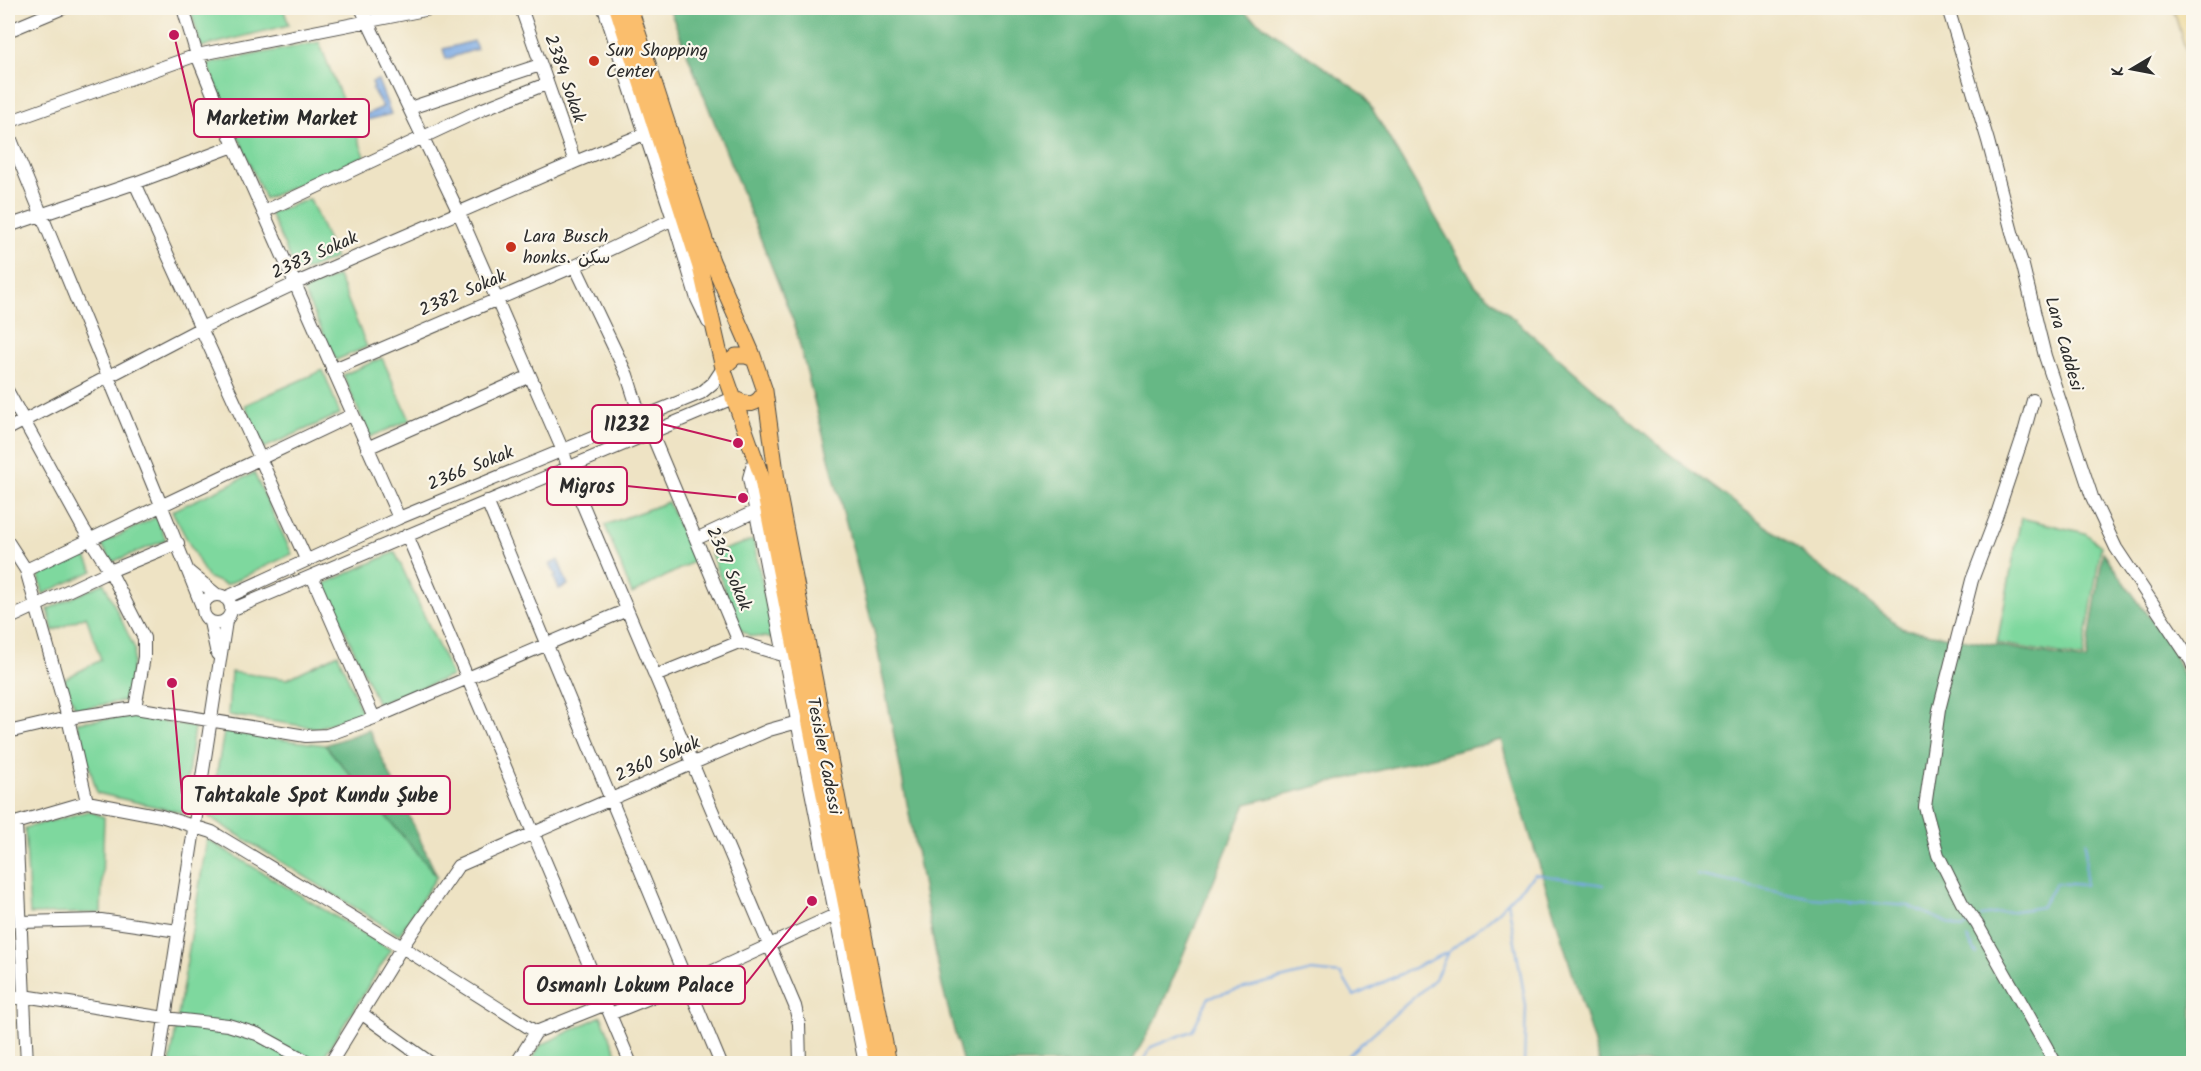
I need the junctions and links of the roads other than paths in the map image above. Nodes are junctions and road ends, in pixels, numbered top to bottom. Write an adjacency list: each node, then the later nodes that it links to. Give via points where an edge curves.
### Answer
1 (59, 8): 11 (street)
2 (183, 8): 12 (street)
3 (361, 8): 10 (street)
4 (435, 8): 10 (street)
5 (520, 8): 13 (street, 2384 Sokak)
6 (604, 8): 18 (street)
7 (617, 8): 32 (main road, via 700,267)
8 (630, 8): 33 (main road, via 712,261)
9 (1948, 8): 77 (street, Lara Caddesi, via 2045,356 2092,497 2116,548)
10 (367, 22): 12 (street); 15 (street)
11 (8, 31)
12 (197, 55): 16 (street); 20 (street)
13 (540, 65): 14 (street, 2384 Sokak); 15 (street)
14 (546, 84): 19 (street); 21 (street, 2384 Sokak)
15 (410, 108): 19 (street)
16 (8, 122)
17 (8, 132): 25 (street)
18 (644, 134): 21 (street, 2383 Sokak); 26 (street)
19 (423, 136): 23 (street); 24 (street)
20 (234, 146): 22 (street); 23 (street)
21 (575, 162): 24 (street, 2383 Sokak)
22 (135, 183): 25 (street); 31 (street)
23 (263, 212): 29 (street)
24 (459, 213): 29 (street, 2383 Sokak); 30 (street)
25 (41, 216): 27 (street); 37 (street)
26 (673, 219): 28 (street, 2382 Sokak); 32 (street, via 697,299)
27 (8, 226)
28 (575, 266): 30 (street, 2382 Sokak); 43 (street, via 627,375)
29 (294, 285): 31 (street, 2383 Sokak); 35 (street)
30 (496, 299): 35 (street, 2382 Sokak); 36 (street)
31 (201, 328): 37 (street, 2383 Sokak); 50 (street)
32 (717, 340): 34 (main road)
33 (754, 359): 34 (main road, via 736,356); 38 (main road)
34 (723, 368): 40 (main road); 43 (street, 2366 Sokak, via 701,393)
35 (332, 370): 42 (street)
36 (530, 376): 47 (street); 48 (street)
37 (107, 378): 44 (street, 2383 Sokak); 53 (street)
38 (765, 391): 40 (main road, via 755,403); 115 (main road, via 779,495)
39 (8, 392): 44 (street)
40 (733, 398): 46 (street, 2366 Sokak); 49 (main road)
41 (2033, 400): 116 (street, via 1972,580 1939,710 1924,807 1938,855 1962,903)
42 (352, 415): 47 (street); 50 (street)
43 (641, 419): 48 (street, 2366 Sokak)
44 (23, 420): 45 (street, 2383 Sokak); 58 (street)
45 (8, 429)
46 (651, 432): 51 (street, 2366 Sokak); 57 (street, 2367 Sokak)
47 (367, 448): 55 (street)
48 (563, 451): 51 (street); 55 (street, 2366 Sokak)
49 (755, 457): 54 (street, Tesisler Cadessi, via 749,478); 114 (main road)
50 (260, 459): 53 (street); 61 (street)
51 (567, 467): 52 (street, 2366 Sokak); 69 (street)
52 (488, 501): 56 (street, 2366 Sokak); 74 (street)
53 (162, 505): 58 (street); 60 (street)
54 (756, 511): 57 (street); 75 (street, Tesisler Cadessi)
55 (399, 518): 61 (street, 2366 Sokak)
56 (407, 535): 65 (street, 2366 Sokak); 79 (street)
57 (696, 538): 73 (street, 2367 Sokak)
58 (90, 539): 62 (street); 63 (street)
59 (8, 542): 62 (street)
60 (178, 543): 63 (street); 64 (street)
61 (306, 559): 66 (street, 2366 Sokak)
62 (26, 570): 67 (street)
63 (110, 571): 67 (street); 80 (street, via 144,638)
64 (188, 571): 66 (street); 68 (street)
65 (312, 576): 70 (street, 2366 Sokak); 82 (street)
66 (221, 596): 68 (street, via 205,601); 70 (street, via 228,601)
67 (36, 606): 71 (street); 81 (street)
68 (203, 609): 72 (street)
69 (627, 610): 74 (street); 78 (street)
70 (228, 615): 72 (street, via 218,624); 76 (street)
71 (8, 619)
72 (210, 622): 76 (street)
73 (739, 642): 75 (street); 78 (street)
74 (547, 644): 79 (street); 87 (street)
75 (786, 656): 84 (street, Tesisler Cadessi)
76 (219, 661): 83 (street)
77 (2193, 669)
78 (655, 676): 86 (street)
79 (468, 679): 82 (street); 91 (street)
80 (135, 708): 81 (street); 83 (street)
81 (68, 718): 85 (street); 88 (street)
82 (374, 718): 83 (street, via 327,735 306,736)
83 (210, 720): 90 (street)
84 (798, 722): 86 (street, 2360 Sokak, via 769,730); 92 (street, Tesisler Cadessi)
85 (8, 732)
86 (693, 765): 87 (street, 2360 Sokak); 95 (street)
87 (612, 800): 91 (street, 2360 Sokak); 97 (street)
88 (87, 802): 89 (street); 90 (street, via 161,816)
89 (12, 824): 93 (street)
90 (194, 827): 94 (street); 96 (street, via 212,832)
91 (532, 833): 96 (street, 2360 Sokak, via 459,866); 100 (street)
92 (835, 915): 95 (street); 113 (street, Tesisler Cadessi)
93 (21, 922): 94 (street, via 101,920); 98 (street)
94 (178, 931): 102 (street)
95 (769, 946): 97 (street); 112 (street, via 795,1006)
96 (402, 947): 101 (street, 2360 Sokak); 103 (street)
97 (689, 982): 100 (street); 111 (street)
98 (24, 996): 99 (street); 102 (street); 104 (street)
99 (8, 999)
100 (608, 1009): 103 (street); 110 (street)
101 (361, 1013): 107 (street, 2360 Sokak); 108 (street)
102 (165, 1018): 105 (street); 106 (street, via 228,1025 256,1034)
103 (536, 1032): 109 (street)
104 (27, 1064)
105 (158, 1064)
106 (312, 1064)
107 (330, 1064)
108 (432, 1064)
109 (516, 1064)
110 (631, 1064)
111 (722, 1064)
112 (800, 1064)
113 (865, 1064)
114 (878, 1064)
115 (889, 1064)
116 (2056, 1064)

